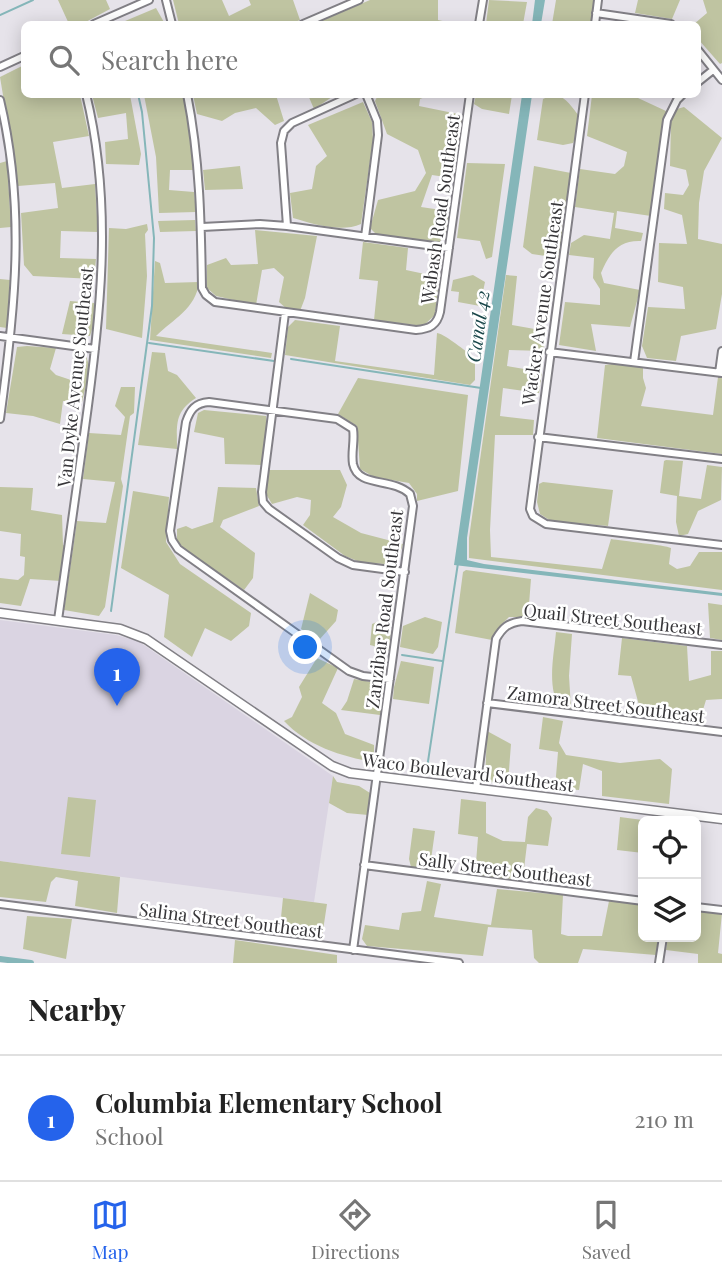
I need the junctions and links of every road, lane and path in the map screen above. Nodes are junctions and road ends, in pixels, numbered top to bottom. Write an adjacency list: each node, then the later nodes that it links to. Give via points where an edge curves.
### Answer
1 (149, 0): 7 (street)
2 (166, 0): 8 (street)
3 (359, 0): 9 (street)
4 (483, 0): 10 (street)
5 (598, 0): 6 (street)
6 (596, 13): 11 (street); 12 (street)
7 (101, 21)
8 (171, 21)
9 (310, 21)
10 (480, 21)
11 (595, 21)
12 (651, 21)
13 (701, 54): 16 (street)
14 (21, 57): 15 (street)
15 (0, 67)
16 (713, 70): 17 (street); 18 (street)
17 (701, 80)
18 (722, 80)
19 (87, 98): 34 (street, Van Dyke Avenue Southeast, via 99,172 102,245)
20 (188, 98): 28 (street)
21 (347, 98): 27 (street, via 284,131)
22 (368, 98): 29 (street, via 379,135)
23 (469, 98): 30 (street, Wabash Road Southeast)
24 (584, 98): 36 (street, Wacker Avenue Southeast)
25 (679, 98): 37 (street, via 667,120)
26 (0, 100): 33 (street, via 13,175 17,237)
27 (287, 226): 28 (street); 29 (street)
28 (202, 227): 31 (street, via 205,295 215,302)
29 (365, 237): 30 (street)
30 (449, 248): 31 (street, Wabash Road Southeast, via 440,312 434,325 425,330)
31 (285, 313): 39 (street)
32 (0, 336): 33 (street)
33 (11, 337): 34 (street); 40 (street)
34 (95, 349): 46 (street, Van Dyke Avenue Southeast)
35 (722, 351): 38 (street)
36 (549, 352): 37 (street); 41 (street, Wacker Avenue Southeast)
37 (634, 362): 38 (street)
38 (720, 373)
39 (273, 410): 44 (street, via 263,502 338,558 353,565); 44 (street, Zanzibar Road Southeast, via 347,424 353,429 358,475 396,485 410,494 413,506); 48 (street, Zanzibar Road Southeast, via 209,402 189,412 172,540 178,549 349,671)
40 (0, 419)
41 (538, 436): 42 (street); 43 (street, Wacker Avenue Southeast, via 530,509 546,524)
42 (722, 459)
43 (722, 545)
44 (405, 572): 48 (street, Zanzibar Road Southeast)
45 (0, 613): 46 (street, Waco Boulevard Southeast)
46 (58, 620): 51 (street, Waco Boulevard Southeast, via 120,629 146,639 332,766)
47 (722, 645): 49 (street, Quail Street Southeast, via 511,622 496,639)
48 (390, 680): 51 (street, Zanzibar Road Southeast)
49 (487, 703): 50 (street, Zamora Street Southeast); 52 (street)
50 (722, 732)
51 (376, 778): 52 (street, Waco Boulevard Southeast); 56 (street, Zanzibar Road Southeast)
52 (476, 789): 53 (street, Waco Boulevard Southeast)
53 (663, 816)
54 (701, 819): 55 (street, Waco Boulevard Southeast)
55 (722, 820)
56 (364, 865): 57 (street, Sally Street Southeast); 62 (street, Zanzibar Road Southeast)
57 (638, 900)
58 (0, 904): 62 (street, Salina Street Southeast)
59 (701, 908): 60 (street)
60 (722, 910)
61 (662, 942): 64 (street)
62 (353, 950): 63 (street, Salina Street Southeast)
63 (459, 963)
64 (659, 963)

